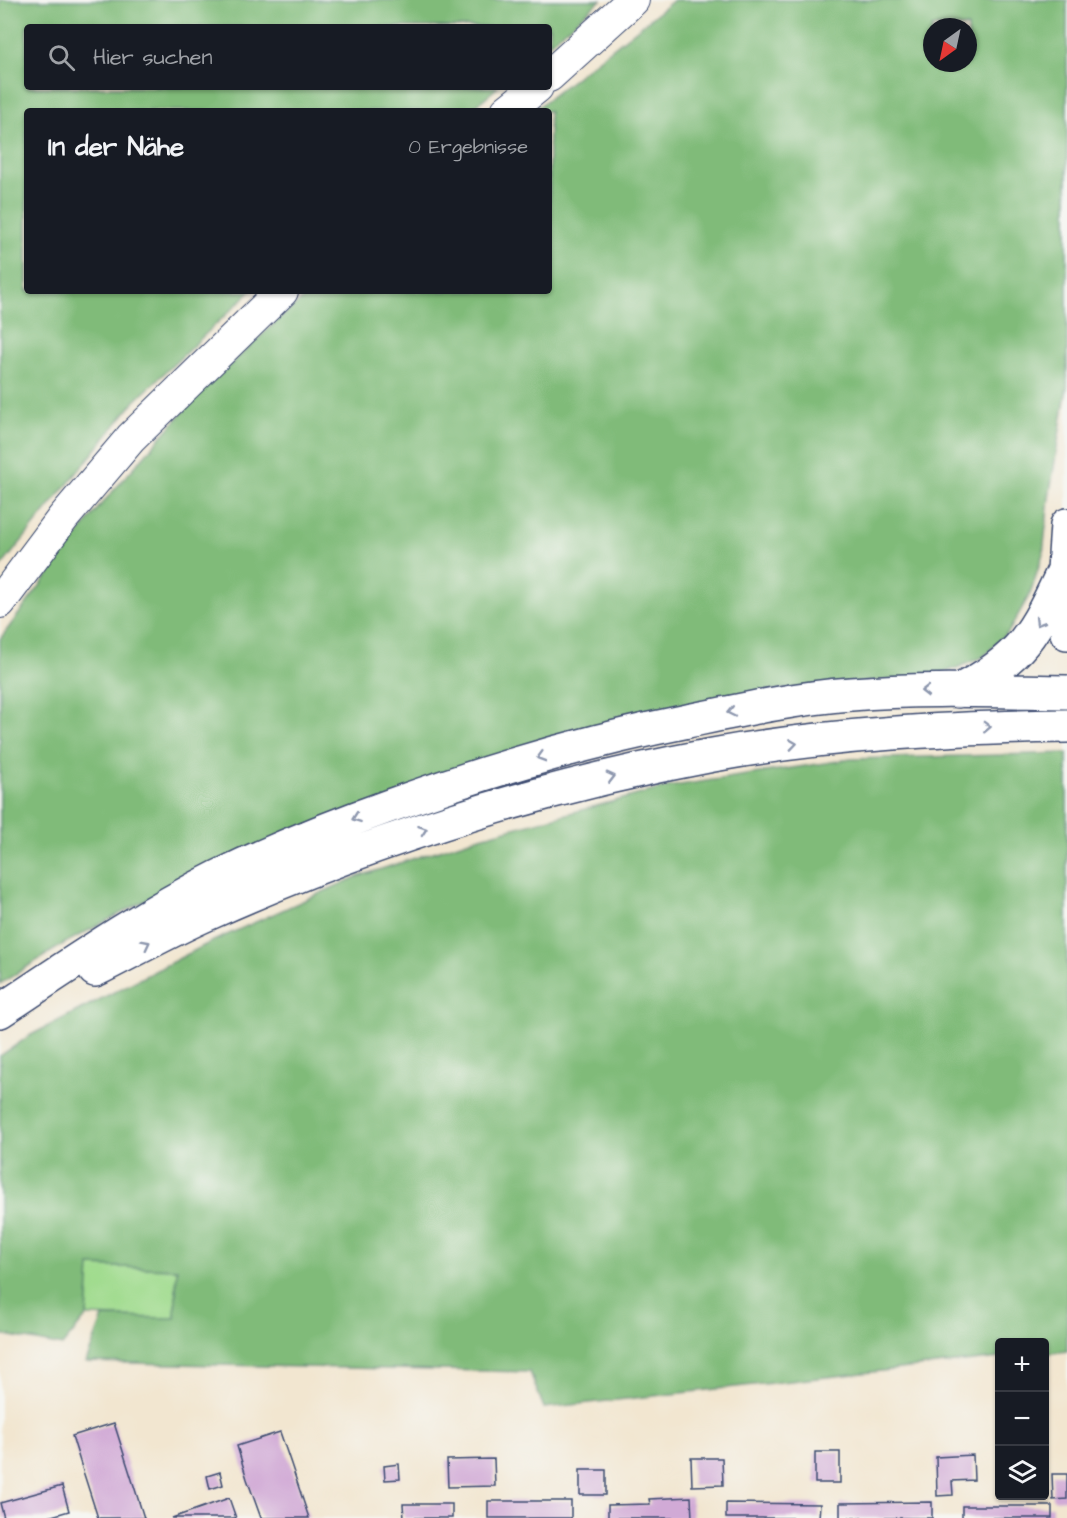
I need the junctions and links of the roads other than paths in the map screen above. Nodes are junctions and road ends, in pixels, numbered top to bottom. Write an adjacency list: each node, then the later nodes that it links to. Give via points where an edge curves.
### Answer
1 (633, 0): 2 (street)
2 (552, 73)
3 (533, 90): 4 (street)
4 (511, 108)
5 (279, 294): 8 (street, via 131,438 63,518)
6 (1067, 525): 7 (main road)
7 (1064, 570): 9 (main road); 10 (main road, one-way to 10, via 1030,637 1007,662)
8 (0, 602)
9 (1067, 633)
10 (957, 691): 11 (main road); 13 (main road, one-way to 13, via 849,694 745,709 654,727 435,789 309,836 218,877 143,917)
11 (1067, 692)
12 (1067, 726): 14 (main road, one-way to 12, via 197,919 321,866 454,819 532,797 714,755 814,741 987,727)
13 (0, 1011)
14 (0, 1018)

